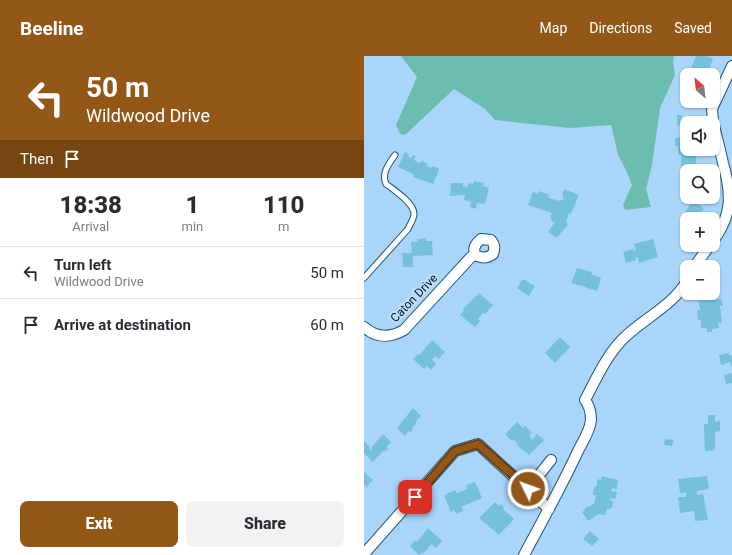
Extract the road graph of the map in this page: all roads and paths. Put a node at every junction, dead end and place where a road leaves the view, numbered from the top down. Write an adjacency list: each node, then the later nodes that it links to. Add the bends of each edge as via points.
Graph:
1 (732, 66): 2 (street)
2 (720, 88)
3 (711, 108): 5 (street, via 732,198 729,217)
4 (395, 156): 7 (lane, via 385,171 384,179 386,184 413,208 413,220)
5 (720, 234)
6 (476, 255): 9 (street, Caton Drive, via 471,257 404,330 385,336)
7 (364, 278)
8 (680, 290): 12 (street, via 625,336 600,372 584,400 588,403 590,411 590,427)
9 (364, 328)
10 (551, 460): 11 (street)
11 (528, 489): 12 (street); 13 (street, via 478,444 455,451)
12 (549, 509): 14 (street)
13 (364, 554)
14 (524, 555)

